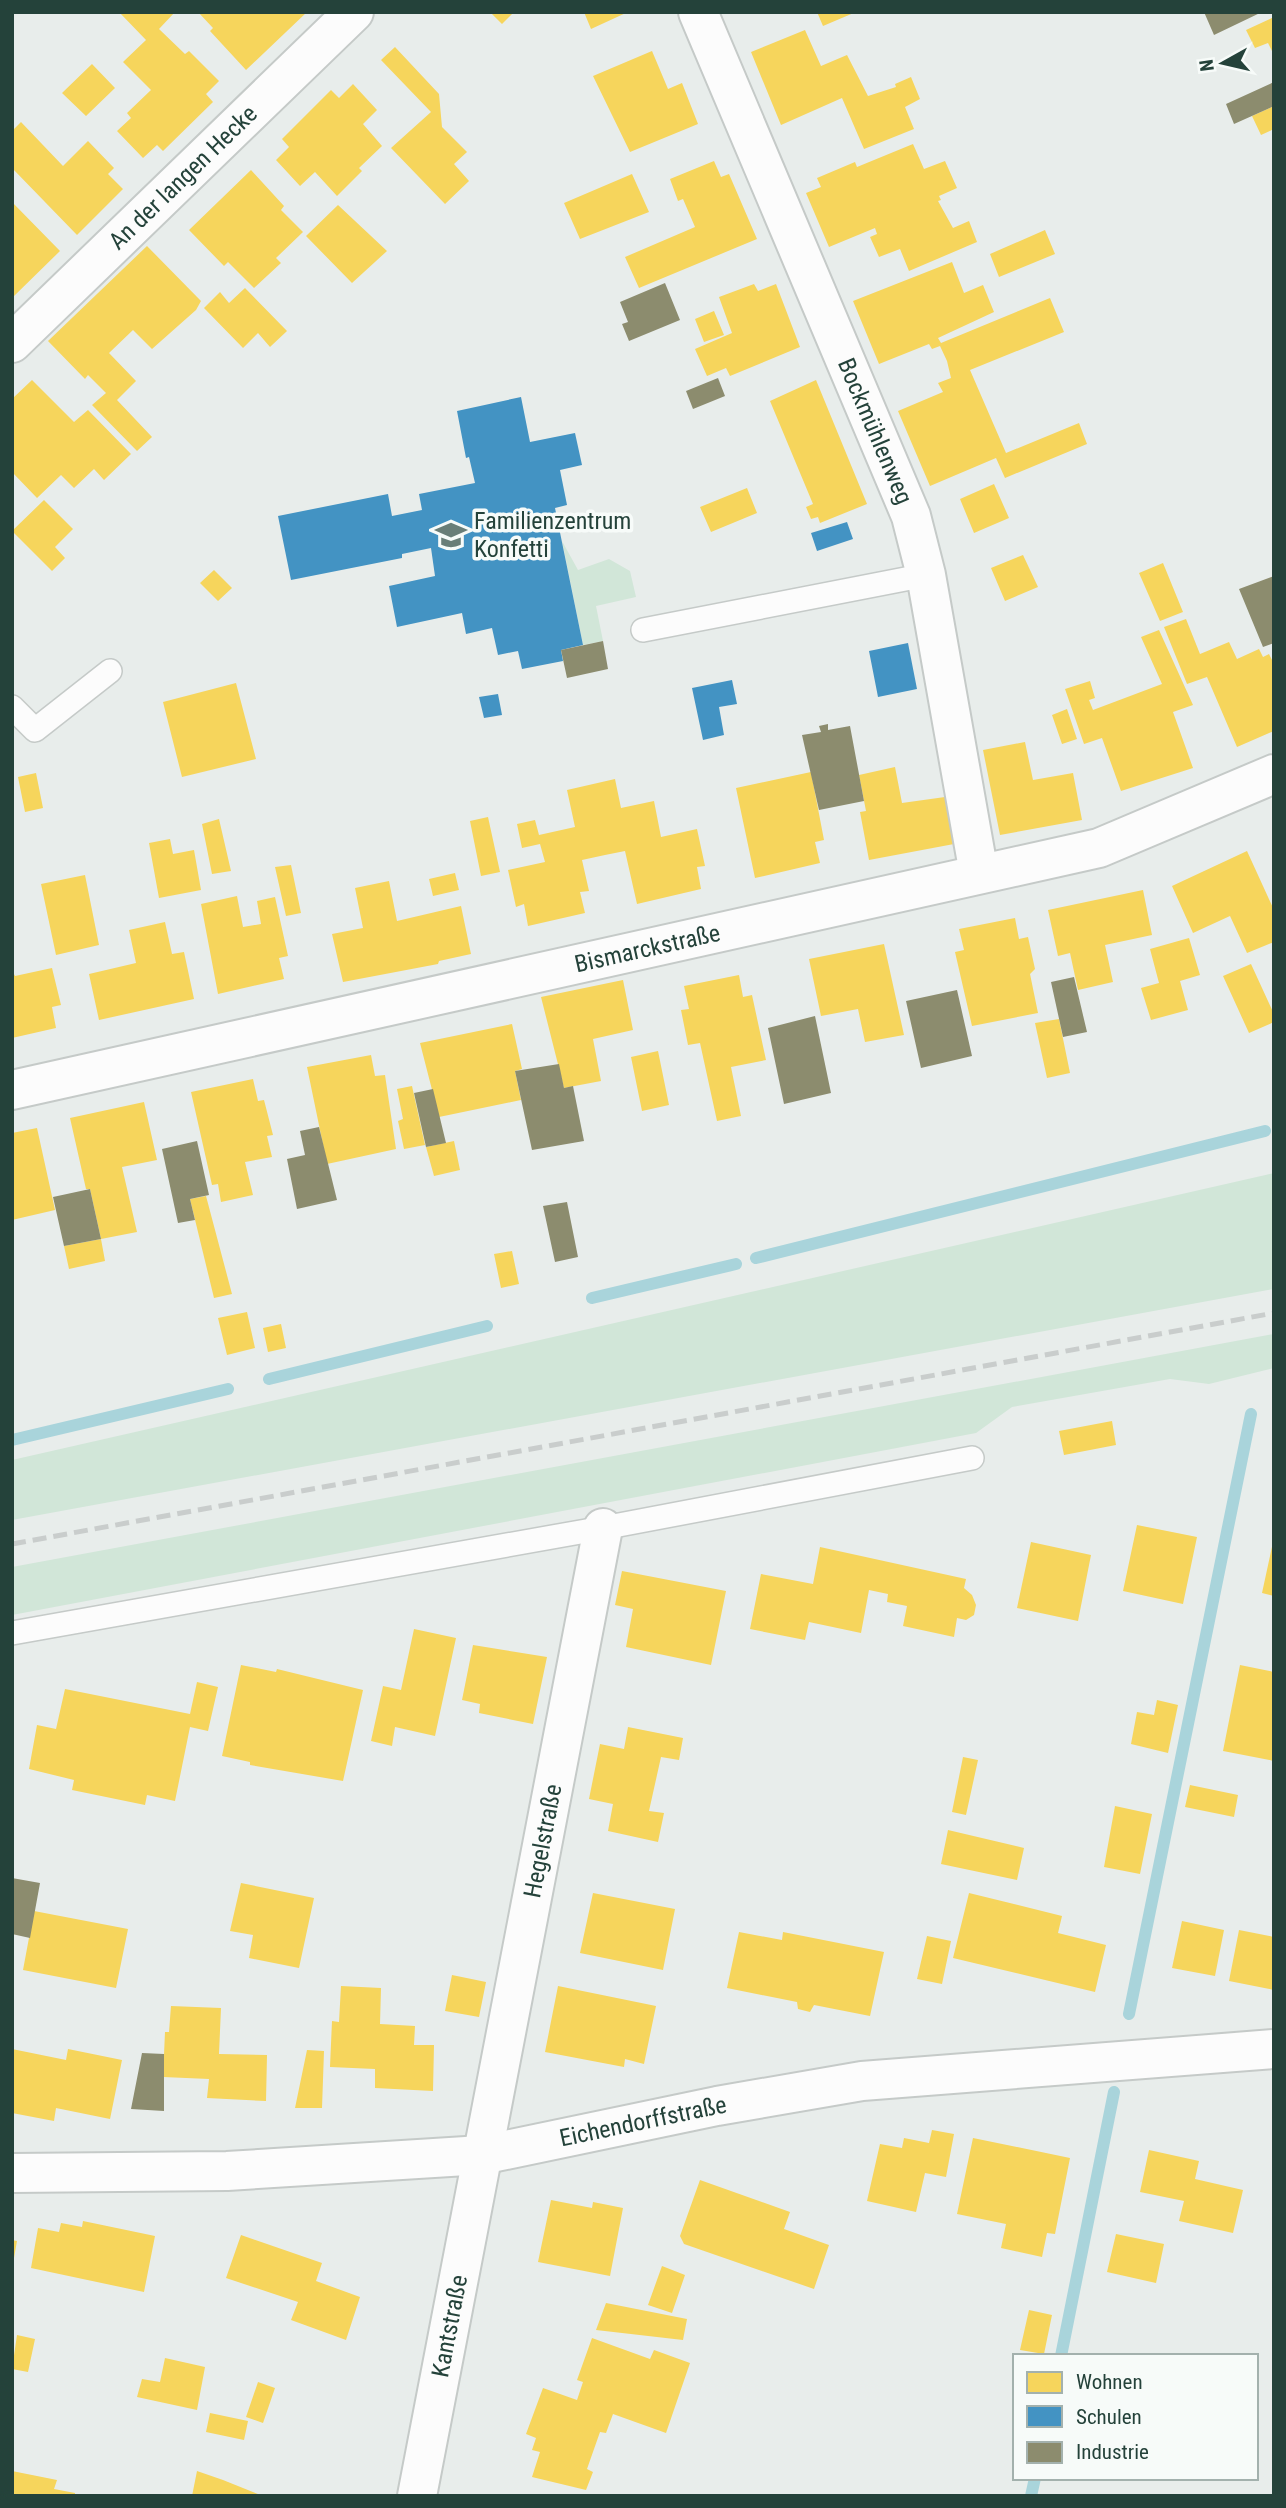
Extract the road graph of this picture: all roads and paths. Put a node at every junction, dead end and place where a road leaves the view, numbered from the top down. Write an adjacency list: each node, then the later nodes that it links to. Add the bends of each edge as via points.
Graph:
1 (354, 12): 3 (street, An der langen Hecke)
2 (698, 12): 4 (street, Bockmühlenweg, via 892,467)
3 (12, 343)
4 (926, 575): 5 (lane); 9 (street, Bockmühlenweg)
5 (643, 630)
6 (110, 671): 7 (lane, via 35,730)
7 (12, 706)
8 (1274, 774): 9 (street, Bismarckstraße, via 1099,848)
9 (979, 874): 10 (street, Bismarckstraße)
10 (12, 1090)
11 (972, 1458): 12 (lane)
12 (603, 1528): 13 (lane); 15 (street, Hegelstraße)
13 (12, 1633)
14 (1274, 2049): 15 (street, Eichendorffstraße, via 862,2081)
15 (482, 2155): 16 (street, Eichendorffstraße, via 227,2171); 17 (street, Kantstraße)
16 (12, 2173)
17 (417, 2496)

